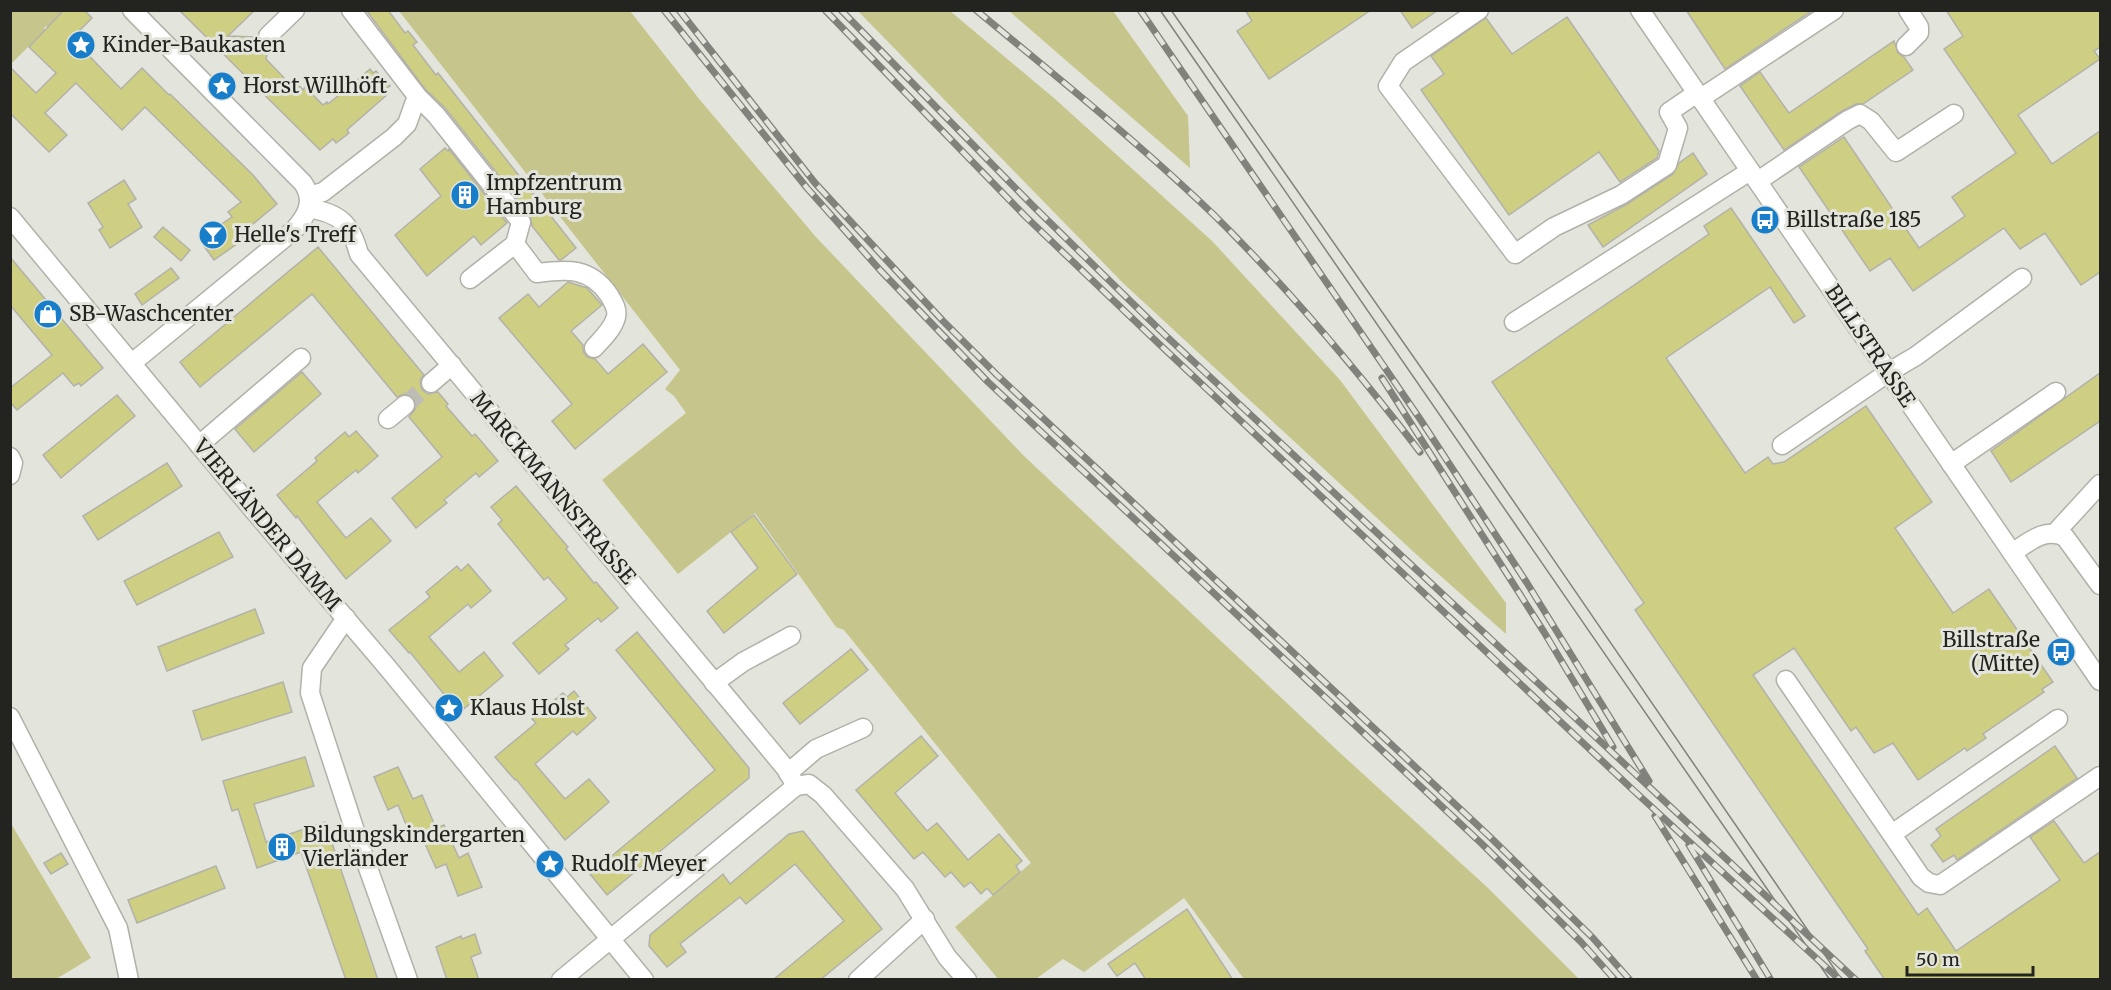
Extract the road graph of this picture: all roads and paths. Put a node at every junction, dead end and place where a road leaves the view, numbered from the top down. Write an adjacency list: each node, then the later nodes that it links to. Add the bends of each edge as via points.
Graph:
1 (132, 10): 14 (street, via 303,183)
2 (295, 10): 8 (street)
3 (351, 10): 10 (street)
4 (1479, 10): 11 (street, via 1403,62 1388,86 1515,254 1554,227 1621,195 1667,165 1678,128 1669,111)
5 (1640, 10): 11 (street, BILLSTRASSE)
6 (1834, 10): 11 (street)
7 (1908, 10): 9 (street, via 1919,33)
8 (268, 36)
9 (1906, 46)
10 (417, 96): 14 (street, via 407,124); 16 (street, via 521,222)
11 (1699, 96): 13 (street, BILLSTRASSE)
12 (1954, 114): 13 (street, via 1896,152 1871,120 1860,114)
13 (1754, 176): 19 (street); 24 (street, BILLSTRASSE)
14 (309, 202): 22 (street, via 298,225 288,235); 23 (street, MARCKMANNSTRASSE, via 350,229 359,254)
15 (10, 217): 22 (street, VIERLÄNDER DAMM)
16 (514, 244): 18 (street); 20 (street, via 537,273 573,270 586,274 605,289 614,302 616,319)
17 (2022, 278): 24 (street, via 1917,356)
18 (470, 279)
19 (1514, 322)
20 (594, 348)
21 (301, 358): 29 (street)
22 (132, 363): 29 (street, VIERLÄNDER DAMM)
23 (452, 365): 25 (street); 42 (street, MARCKMANNSTRASSE)
24 (1889, 372): 30 (street); 32 (street, BILLSTRASSE)
25 (431, 383)
26 (2055, 392): 32 (street)
27 (405, 405): 28 (street)
28 (388, 419)
29 (199, 445): 38 (street, VIERLÄNDER DAMM)
30 (1782, 445)
31 (10, 457): 33 (street)
32 (1951, 464): 36 (street, BILLSTRASSE)
33 (10, 475)
34 (2100, 484): 35 (street)
35 (2056, 532): 36 (street, via 2041,535); 37 (street, via 2065,537)
36 (2012, 553): 41 (street, BILLSTRASSE)
37 (2100, 585)
38 (346, 618): 50 (street); 52 (street, VIERLÄNDER DAMM, via 312,668 310,693)
39 (791, 636): 42 (street, via 742,662)
40 (1786, 680): 48 (street)
41 (2100, 681)
42 (714, 683): 47 (street, MARCKMANNSTRASSE)
43 (10, 717): 51 (street, via 118,928)
44 (2058, 719): 48 (street)
45 (863, 728): 47 (street, via 816,749)
46 (2100, 776): 48 (street, via 1940,885 1921,878)
47 (792, 779): 49 (street, via 809,784 823,795 905,889); 50 (street)
48 (1892, 834)
49 (925, 919): 55 (street); 56 (street)
50 (611, 938): 53 (street); 54 (street)
51 (125, 978)
52 (408, 980)
53 (561, 980)
54 (644, 980)
55 (858, 980)
56 (967, 980)

